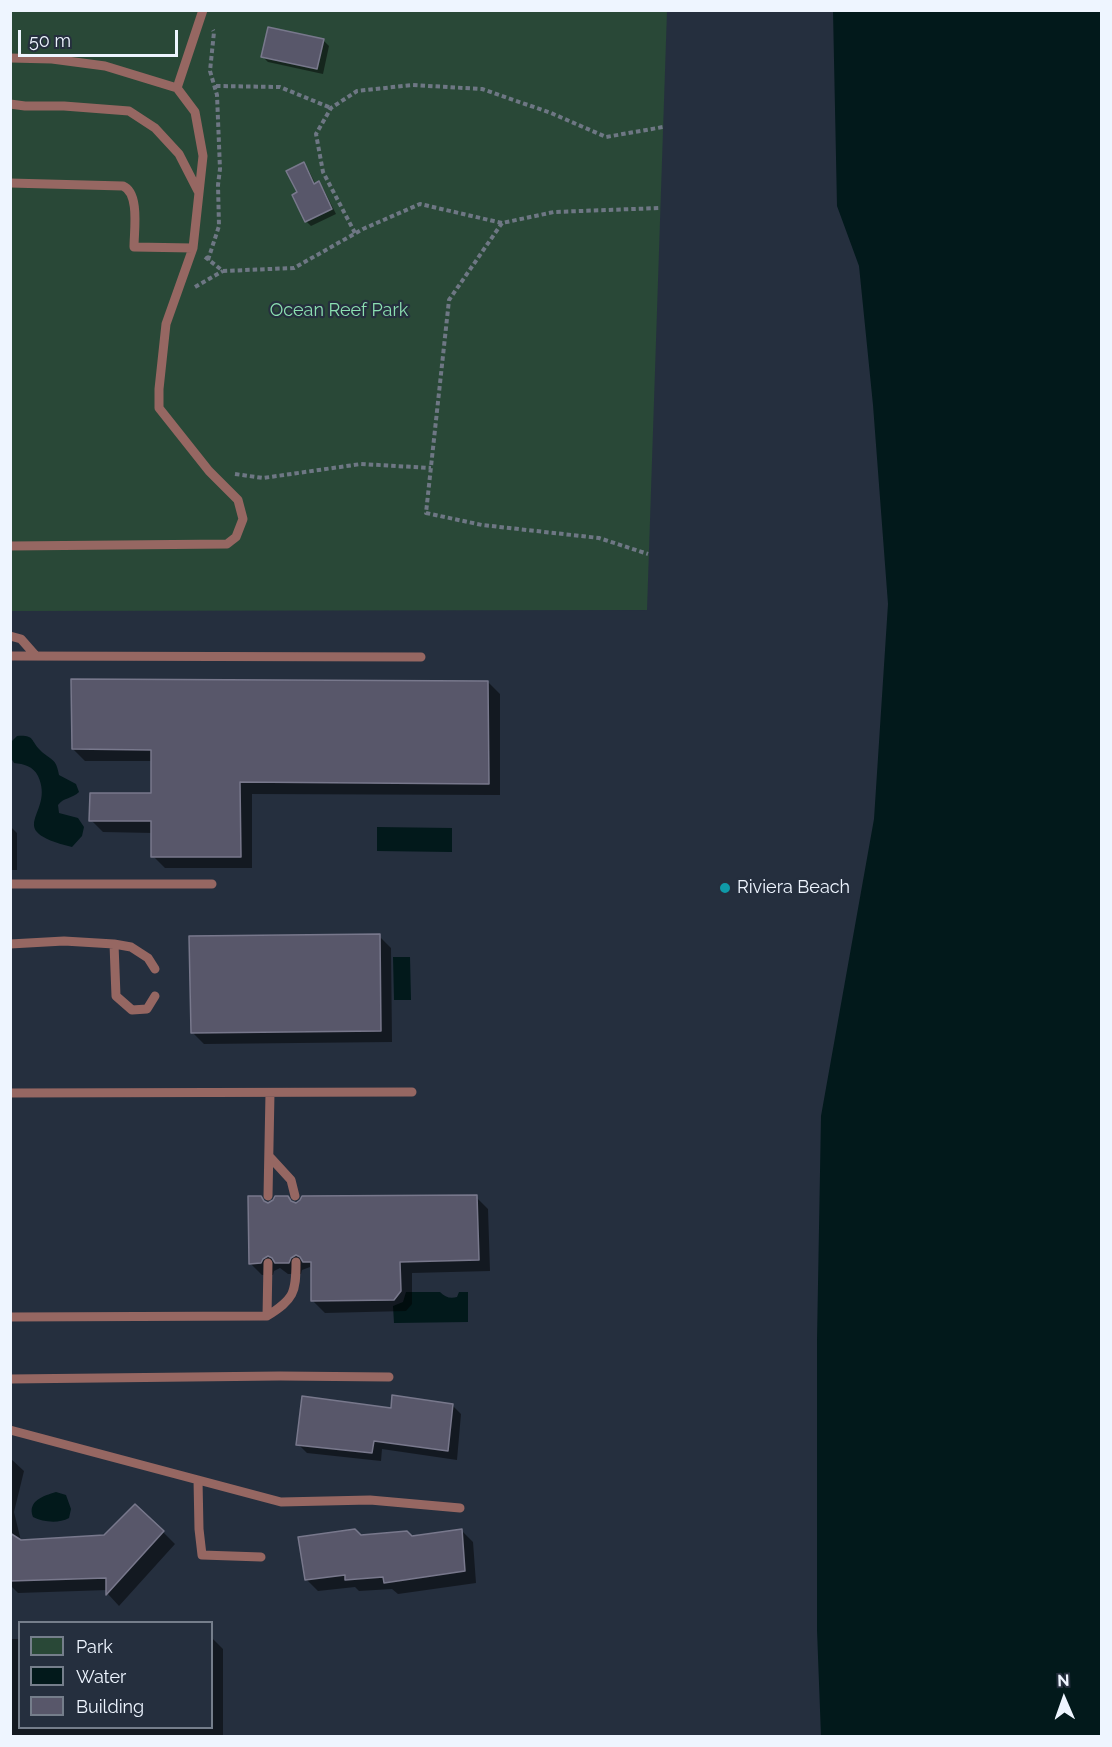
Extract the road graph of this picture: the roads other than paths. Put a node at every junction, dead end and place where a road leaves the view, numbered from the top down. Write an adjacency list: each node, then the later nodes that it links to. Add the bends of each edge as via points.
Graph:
1 (203, 10): 3 (lane)
2 (10, 58): 3 (lane, via 105,66)
3 (177, 88): 6 (lane, via 195,112 203,156)
4 (10, 104): 6 (lane, via 129,111 154,128 179,154)
5 (10, 183): 7 (lane, via 123,186 133,195 134,247)
6 (199, 194): 7 (lane)
7 (193, 248): 8 (lane, via 166,324 159,408 209,471 238,500 243,519 236,537 227,544)
8 (10, 546)
9 (10, 636): 11 (lane, via 21,639)
10 (10, 656): 11 (lane)
11 (36, 656): 12 (lane)
12 (422, 657)
13 (10, 884): 14 (lane)
14 (212, 884)
15 (10, 944): 16 (lane)
16 (114, 944): 17 (lane, via 130,947 148,958); 18 (lane, via 116,996 132,1010 147,1009)
17 (155, 969)
18 (155, 996)
19 (412, 1092): 21 (lane)
20 (10, 1093): 21 (lane)
21 (270, 1093): 22 (lane)
22 (269, 1156): 23 (lane); 24 (lane, via 291,1180)
23 (268, 1196)
24 (295, 1196)
25 (296, 1262): 27 (lane, via 293,1293)
26 (268, 1263): 27 (lane)
27 (267, 1316): 28 (lane)
28 (10, 1317)
29 (389, 1377): 30 (lane)
30 (10, 1379)
31 (10, 1430): 32 (lane)
32 (198, 1480): 33 (lane, via 281,1502 370,1500); 34 (lane, via 202,1555)
33 (460, 1508)
34 (261, 1557)

